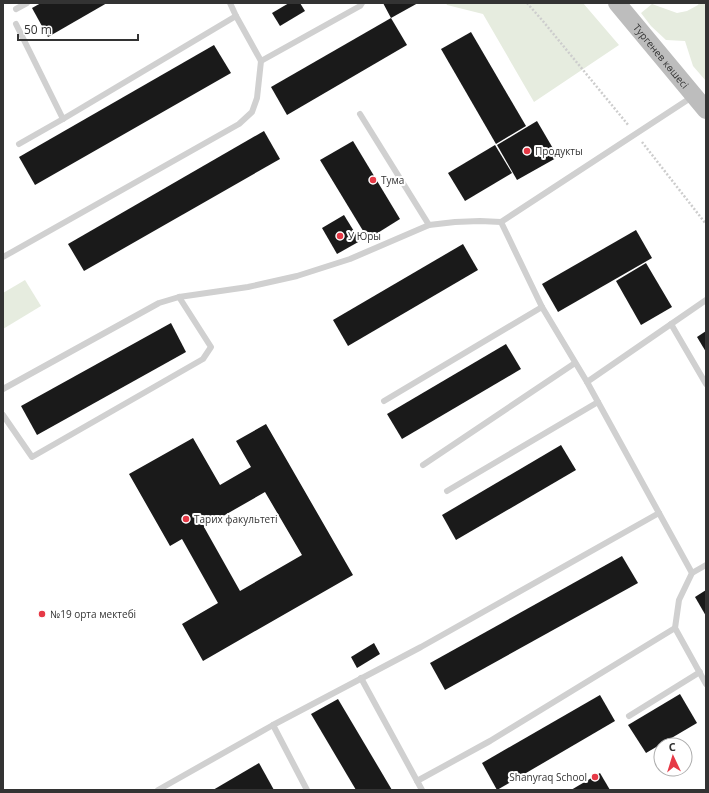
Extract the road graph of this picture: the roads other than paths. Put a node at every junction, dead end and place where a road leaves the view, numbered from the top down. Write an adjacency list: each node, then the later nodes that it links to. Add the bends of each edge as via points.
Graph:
1 (27, 3): 5 (lane)
2 (230, 3): 6 (lane)
3 (362, 3): 8 (lane)
4 (617, 3): 9 (main road, Тургенев көшесі)
5 (16, 9)
6 (236, 16): 8 (lane); 12 (lane)
7 (16, 24): 12 (lane)
8 (261, 61): 16 (lane, via 257,98 252,112 239,124)
9 (694, 96): 10 (main road, Тургенев көшесі); 14 (lane)
10 (706, 110)
11 (360, 114): 15 (lane)
12 (63, 119): 13 (lane)
13 (19, 144)
14 (501, 222): 15 (lane); 19 (lane)
15 (429, 225): 17 (lane, via 350,259 297,276 248,287)
16 (3, 257)
17 (179, 297): 24 (lane, via 159,303); 27 (lane, via 211,347 203,359 32,457)
18 (706, 300): 20 (lane)
19 (542, 307): 21 (lane); 25 (lane)
20 (671, 324): 22 (lane); 23 (lane)
21 (575, 363): 22 (lane); 28 (lane)
22 (587, 382): 26 (lane)
23 (706, 384)
24 (3, 389)
25 (384, 401)
26 (598, 402): 29 (lane); 30 (lane)
27 (3, 415)
28 (423, 465)
29 (447, 491)
30 (659, 513): 32 (lane); 35 (lane)
31 (706, 565): 32 (lane)
32 (692, 572): 33 (lane, via 679,600)
33 (675, 628): 34 (lane); 39 (lane, via 490,741)
34 (700, 672): 36 (lane); 37 (lane)
35 (361, 678): 38 (lane); 39 (lane)
36 (706, 684)
37 (629, 716)
38 (273, 725): 40 (lane); 41 (lane)
39 (417, 781): 42 (lane)
40 (158, 790)
41 (307, 790)
42 (422, 790)

